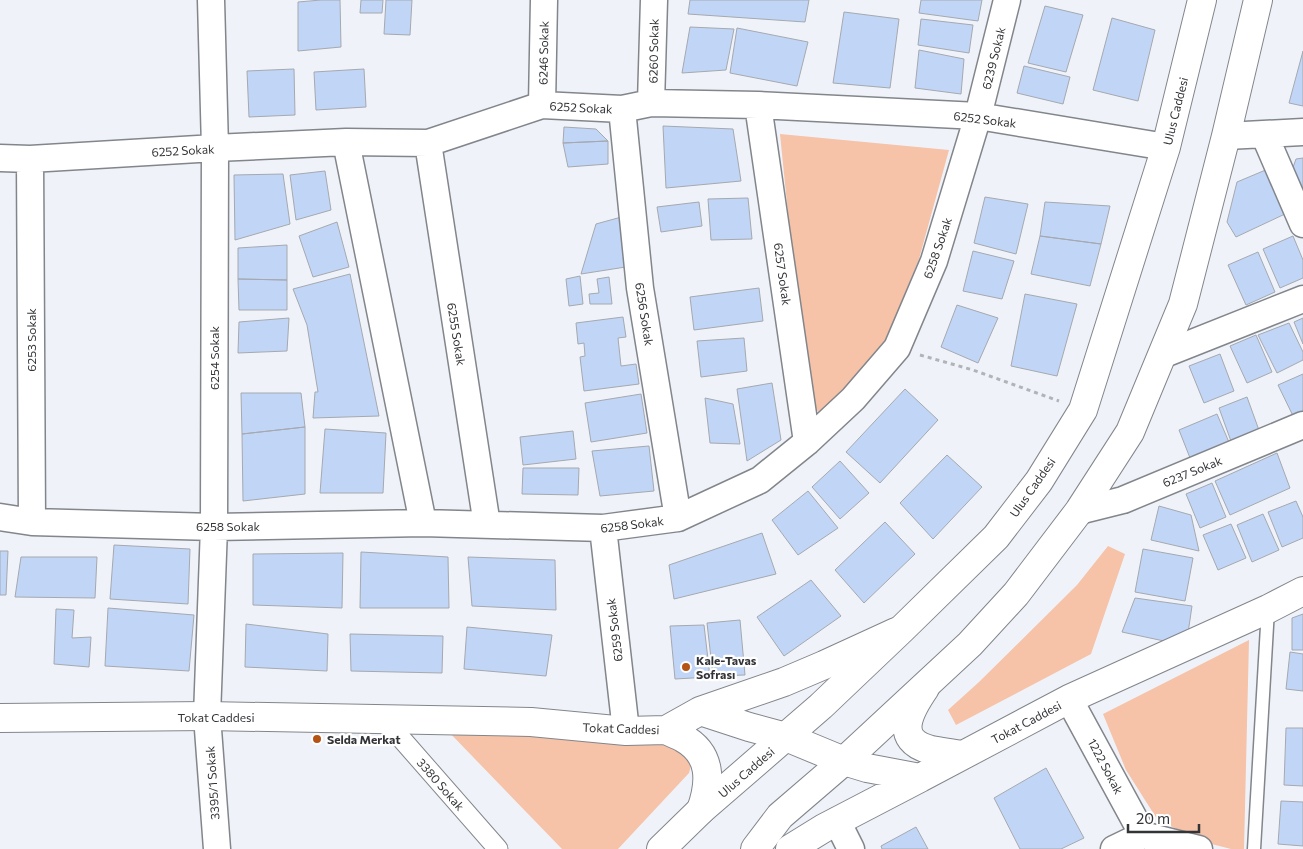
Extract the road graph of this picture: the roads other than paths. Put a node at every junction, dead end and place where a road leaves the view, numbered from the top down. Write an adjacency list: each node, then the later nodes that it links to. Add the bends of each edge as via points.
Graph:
1 (211, 0): 18 (street, 6254 Sokak)
2 (544, 0): 8 (street, 6246 Sokak)
3 (654, 0): 7 (street, 6260 Sokak)
4 (1007, 0): 11 (street, 6239 Sokak)
5 (1202, 0): 17 (main road, Ulus Caddesi)
6 (1258, 0): 14 (main road)
7 (651, 103): 9 (street, 6252 Sokak); 10 (street, 6252 Sokak)
8 (542, 105): 10 (street, 6252 Sokak); 16 (street, 6252 Sokak)
9 (758, 106): 11 (street, 6252 Sokak); 25 (street, 6257 Sokak)
10 (622, 109): 28 (street, 6256 Sokak, via 640,288)
11 (978, 116): 17 (street, 6252 Sokak); 25 (street, 6258 Sokak, via 934,261 897,348 853,399)
12 (1303, 132): 13 (street)
13 (1264, 134): 14 (street); 21 (street)
14 (1226, 136): 23 (main road, via 1184,304)
15 (346, 142): 16 (street, 6252 Sokak); 18 (street, 6252 Sokak); 30 (street)
16 (428, 143): 31 (street, 6255 Sokak)
17 (1166, 147): 36 (main road, Ulus Caddesi, via 1083,410 1039,481 996,537)
18 (215, 148): 20 (street, 6252 Sokak); 32 (street, 6254 Sokak)
19 (0, 158): 20 (street, 6252 Sokak)
20 (30, 159): 29 (street, 6253 Sokak)
21 (1303, 224)
22 (1303, 299): 23 (street)
23 (1162, 355): 26 (main road, via 1130,432)
24 (1303, 425): 26 (street, 6237 Sokak, via 1123,500)
25 (807, 442): 28 (street, 6258 Sokak, via 760,480)
26 (1079, 511): 37 (main road, via 1016,594)
27 (0, 517): 29 (street, 6258 Sokak)
28 (678, 518): 33 (street, 6258 Sokak)
29 (32, 522): 32 (street, 6258 Sokak)
30 (423, 523): 31 (street, 6258 Sokak); 32 (street, 6258 Sokak)
31 (487, 525): 33 (street, 6258 Sokak)
32 (214, 528): 40 (street, 6254 Sokak)
33 (602, 528): 44 (street, 6259 Sokak)
34 (1303, 591): 35 (main road, Tokat Caddesi)
35 (1268, 608): 38 (main road, Tokat Caddesi); 60 (lane)
36 (902, 629): 39 (main road, Tokat Caddesi, via 792,678); 45 (main road, Ulus Caddesi)
37 (931, 680): 46 (main road, via 911,711 908,732 912,741 920,746); 47 (main road)
38 (1070, 699): 46 (main road, Tokat Caddesi); 51 (street, 1222 Sokak)
39 (700, 711): 43 (main road, Tokat Caddesi); 45 (main road)
40 (206, 716): 41 (main road, Tokat Caddesi); 42 (main road, Tokat Caddesi); 52 (street, 3395/1 Sokak)
41 (0, 718)
42 (385, 720): 44 (main road, Tokat Caddesi, via 531,722); 53 (street, 3380 Sokak)
43 (666, 730): 44 (main road, Tokat Caddesi); 49 (main road, via 684,739 701,754 708,776)
44 (626, 731)
45 (786, 737): 47 (main road); 49 (main road, Ulus Caddesi)
46 (962, 755): 48 (main road, Tokat Caddesi)
47 (844, 760): 48 (main road); 55 (main road, via 780,816)
48 (920, 778): 50 (main road, Tokat Caddesi)
49 (701, 810): 54 (main road, Ulus Caddesi)
50 (837, 821): 56 (main road, Tokat Caddesi); 57 (street)
51 (1143, 835): 58 (street); 59 (street)
52 (217, 849)
53 (498, 849)
54 (661, 849)
55 (755, 849)
56 (790, 849)
57 (851, 849)
58 (1114, 849)
59 (1199, 849)
60 (1254, 849)

